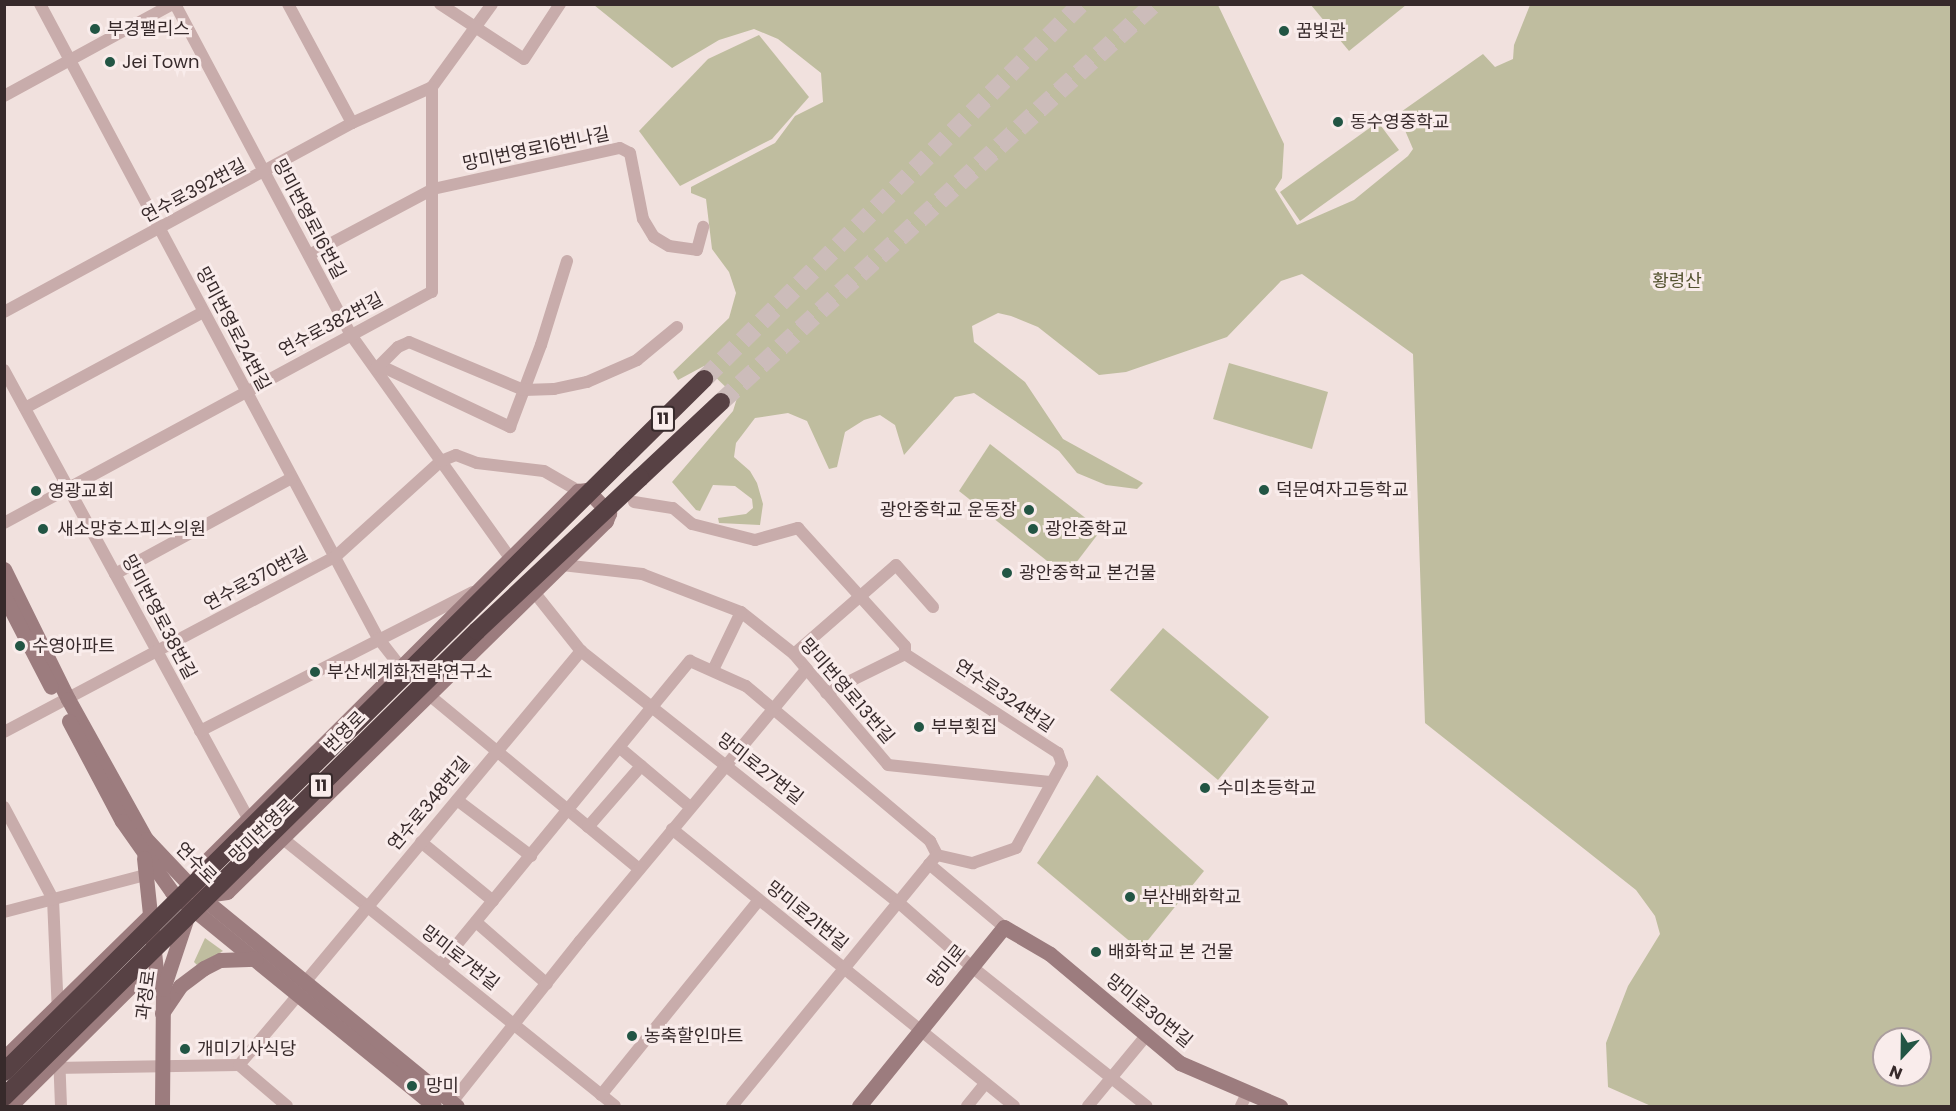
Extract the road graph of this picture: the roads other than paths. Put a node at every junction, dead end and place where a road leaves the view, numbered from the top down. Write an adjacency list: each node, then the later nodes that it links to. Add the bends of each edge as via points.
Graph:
1 (39, 4): 8 (street, 망미번영로24번길)
2 (174, 4): 8 (street); 12 (street, 망미번영로16번길)
3 (288, 4): 11 (street)
4 (440, 4): 7 (street)
5 (492, 4): 7 (street)
6 (560, 4): 7 (street, via 524,59)
7 (476, 28): 9 (street)
8 (70, 61): 10 (street); 15 (street, 망미번영로24번길)
9 (432, 87): 11 (street, 연수로392번길); 13 (street, 연수로382번길)
10 (4, 96)
11 (352, 123): 12 (street, 연수로392번길)
12 (265, 174): 15 (street, 연수로392번길); 16 (street, 망미번영로16번길)
13 (433, 189): 14 (street, 망미번영로16번나길, via 620,148 630,153 643,219 654,237 669,246 697,250); 16 (street, 망미번영로16번나길); 21 (street, 연수로382번길, via 432,292)
14 (703, 227)
15 (160, 230): 18 (street, 연수로392번길); 19 (street, 망미번영로24번길)
16 (309, 255): 21 (street, 망미번영로16번길)
17 (567, 261): 25 (street)
18 (4, 312)
19 (203, 312): 26 (street, 망미번영로24번길); 28 (street)
20 (677, 327): 25 (street, via 637,360 587,382)
21 (351, 335): 22 (street, 망미번영로16번길); 26 (street, 연수로382번길)
22 (378, 367): 25 (street, via 398,347 409,342); 25 (street, via 510,427); 29 (street, 망미번영로16번길)
23 (4, 370): 28 (street, 망미번영로38번길)
24 (704, 379): 107 (highway, 번영로 / 11, bridge)
25 (524, 390)
26 (246, 392): 30 (street, 망미번영로24번길); 31 (street, 연수로382번길)
27 (721, 402): 111 (highway, 번영로 / 11, bridge, via 477,631)
28 (25, 408): 31 (street, 망미번영로38번길)
29 (441, 461): 32 (street, 망미번영로, via 456,455 477,463 544,471); 35 (street, 연수로370번길); 36 (street, 망미번영로16번길)
30 (292, 478): 35 (street, 망미번영로24번길); 39 (street)
31 (68, 488): 34 (street, 연수로382번길); 39 (street, 망미번영로38번길)
32 (578, 491): 36 (street, 망미번영로); 37 (street, 망미번영로, via 587,490 609,513 606,521)
33 (634, 502): 43 (street, via 673,508 692,524 755,540 798,528)
34 (4, 523)
35 (335, 557): 46 (street, 망미번영로24번길); 48 (street, 연수로370번길)
36 (510, 558): 40 (street, 망미번영로)
37 (562, 565): 41 (street, 망미번영로); 45 (street, 망미번영로13번길, via 642,574)
38 (4, 568): 56 (street, 연수로)
39 (115, 574): 48 (street, 망미번영로38번길)
40 (480, 589): 46 (street); 51 (street, 망미번영로)
41 (534, 592): 47 (street, 망미로27번길); 55 (street, 망미번영로)
42 (4, 596): 56 (street, 연수로)
43 (859, 596): 44 (street, via 896,565); 49 (street); 50 (street, via 905,646)
44 (933, 607)
45 (741, 612): 49 (street, 망미번영로13번길); 53 (street)
46 (378, 638): 51 (street, 망미번영로24번길); 60 (street)
47 (580, 651): 57 (street, 망미로27번길); 62 (street, 연수로348번길)
48 (157, 652): 56 (street, 연수로370번길); 60 (street, 망미번영로38번길)
49 (794, 654): 52 (street, 망미번영로13번길)
50 (905, 654): 54 (street); 65 (street, 연수로324번길, via 1058,753 1062,764)
51 (401, 667): 70 (street, 망미번영로)
52 (807, 669): 54 (street, 망미번영로13번길); 58 (street)
53 (713, 670): 57 (street, via 690,661); 58 (street, via 746,686)
54 (826, 693): 65 (street, 망미번영로13번길, via 888,765)
55 (429, 694): 62 (street); 73 (street, 망미번영로)
56 (64, 701): 59 (street, 연수로370번길); 75 (street, 연수로); 80 (street, 연수로, via 146,839)
57 (653, 708): 61 (street); 63 (street, 망미로27번길)
58 (773, 708): 63 (street); 77 (street, via 930,841)
59 (4, 732)
60 (200, 732): 70 (street, 망미번영로38번길)
61 (620, 748): 64 (street); 69 (street)
62 (497, 751): 66 (street, 연수로348번길); 69 (street)
63 (726, 764): 68 (street); 84 (street, 망미로27번길)
64 (641, 766): 68 (street); 71 (street)
65 (1050, 782): 77 (street, 연수로324번길, via 1016,848 973,863)
66 (457, 800): 74 (street, 연수로348번길); 76 (street)
67 (4, 807): 81 (street)
68 (690, 807): 72 (street)
69 (568, 811): 71 (street); 76 (street)
70 (248, 818): 80 (street, 망미번영로, via 199,868)
71 (588, 827): 78 (street)
72 (672, 829): 78 (street); 82 (street, 망미로21번길)
73 (282, 838): 80 (street, 망미번영로, via 227,892); 85 (street, 망미로7번길)
74 (421, 842): 83 (street); 85 (street, 연수로348번길)
75 (143, 855): 79 (street); 86 (street, 연수로)
76 (531, 856): 83 (street)
77 (933, 859): 84 (street); 90 (street)
78 (639, 869): 96 (street)
79 (145, 875): 81 (street); 88 (street)
80 (200, 896): 86 (street, 과정로); 97 (street, 연수로)
81 (53, 899): 87 (street); 98 (street)
82 (759, 900): 94 (street, 망미로21번길); 110 (street)
83 (493, 901): 89 (street)
84 (898, 902): 93 (street, 망미로27번길); 94 (street)
85 (367, 907): 92 (street, 망미로7번길); 97 (street, 연수로348번길)
86 (190, 908): 91 (street, 연수로); 99 (street, 과정로, via 165,980)
87 (4, 912)
88 (150, 915): 95 (street); 98 (street)
89 (476, 922): 92 (street); 96 (street)
90 (1004, 927): 93 (street, 망미로); 102 (street, 망미로30번길, via 1050,954)
91 (256, 959): 97 (street, 연수로); 99 (street, via 220,960 204,968 180,986)
92 (440, 965): 100 (street, 망미로7번길)
93 (972, 967): 101 (street, 망미로); 108 (street, 망미로27번길)
94 (844, 969): 101 (street, 망미로21번길); 120 (street)
95 (157, 981): 99 (street); 104 (street, via 141,976)
96 (547, 984): 100 (street)
97 (302, 988): 105 (street); 113 (street, 연수로); 118 (street, 연수로)
98 (58, 1006): 103 (street); 104 (street)
99 (160, 1015): 106 (street, 과정로)
100 (515, 1024): 110 (street, 망미로7번길); 113 (street)
101 (919, 1031): 109 (street, 망미로21번길); 121 (street, 망미로)
102 (1146, 1036): 108 (street); 112 (street, 망미로30번길, via 1180,1063)
103 (10, 1053): 104 (street)
104 (56, 1065): 106 (street); 114 (street); 115 (street)
105 (239, 1065): 106 (street); 117 (street)
106 (162, 1068): 116 (street, 과정로)
107 (4, 1072)
108 (1111, 1079): 124 (street); 125 (street, 망미로27번길)
109 (986, 1084): 122 (street); 123 (street, 망미로21번길)
110 (601, 1095): 119 (street, 망미로7번길)
111 (4, 1097)
112 (1244, 1100): 126 (street, 망미로30번길)
113 (455, 1104)
114 (10, 1107)
115 (61, 1107)
116 (162, 1107)
117 (287, 1107)
118 (434, 1107)
119 (615, 1107)
120 (732, 1107)
121 (859, 1107)
122 (967, 1107)
123 (1014, 1107)
124 (1089, 1107)
125 (1147, 1107)
126 (1280, 1107)

